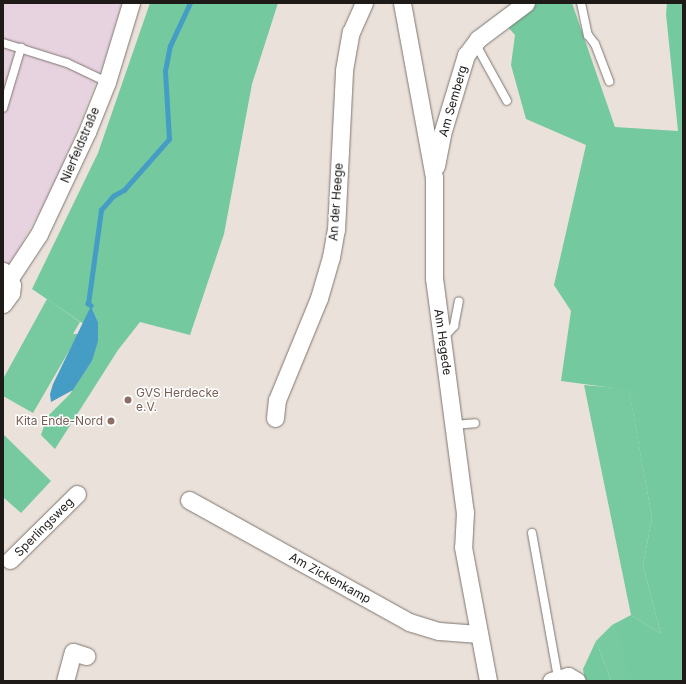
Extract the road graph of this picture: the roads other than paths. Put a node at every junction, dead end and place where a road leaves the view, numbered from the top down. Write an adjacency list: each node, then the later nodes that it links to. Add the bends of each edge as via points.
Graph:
1 (131, 3): 10 (street, Nierfeldstraße)
2 (364, 3): 18 (street, An der Heege, via 351,32 344,70 336,230 331,258 319,298 277,400)
3 (402, 3): 13 (street, Am Hegede)
4 (526, 3): 7 (street, Am Semberg)
5 (581, 3): 9 (lane, via 588,35 595,44)
6 (3, 43): 8 (lane)
7 (475, 43): 11 (lane); 13 (street, Am Semberg, via 463,63 442,134)
8 (21, 48): 10 (lane, via 67,63); 12 (lane)
9 (610, 81)
10 (107, 82): 14 (street, Nierfeldstraße, via 87,132 39,234)
11 (507, 101)
12 (3, 108)
13 (434, 178): 17 (street, Am Hegede, via 434,278)
14 (6, 274): 16 (street, Nierfeldstraße, via 11,293)
15 (459, 301): 17 (lane, via 454,326)
16 (3, 304)
17 (442, 339): 20 (street, Am Hegede)
18 (275, 418)
19 (474, 423): 20 (lane)
20 (454, 425): 25 (street, Am Hegede, via 465,512 463,547)
21 (77, 494): 24 (street, Sperlingsweg)
22 (189, 500): 25 (street, Am Zickenkamp, via 409,622 439,631)
23 (532, 533): 27 (lane)
24 (5, 561)
25 (479, 634): 29 (street, Am Hegede)
26 (86, 656): 28 (street, via 73,652)
27 (555, 679): 30 (street, via 568,676)
28 (65, 681)
29 (488, 681)
30 (577, 681)

